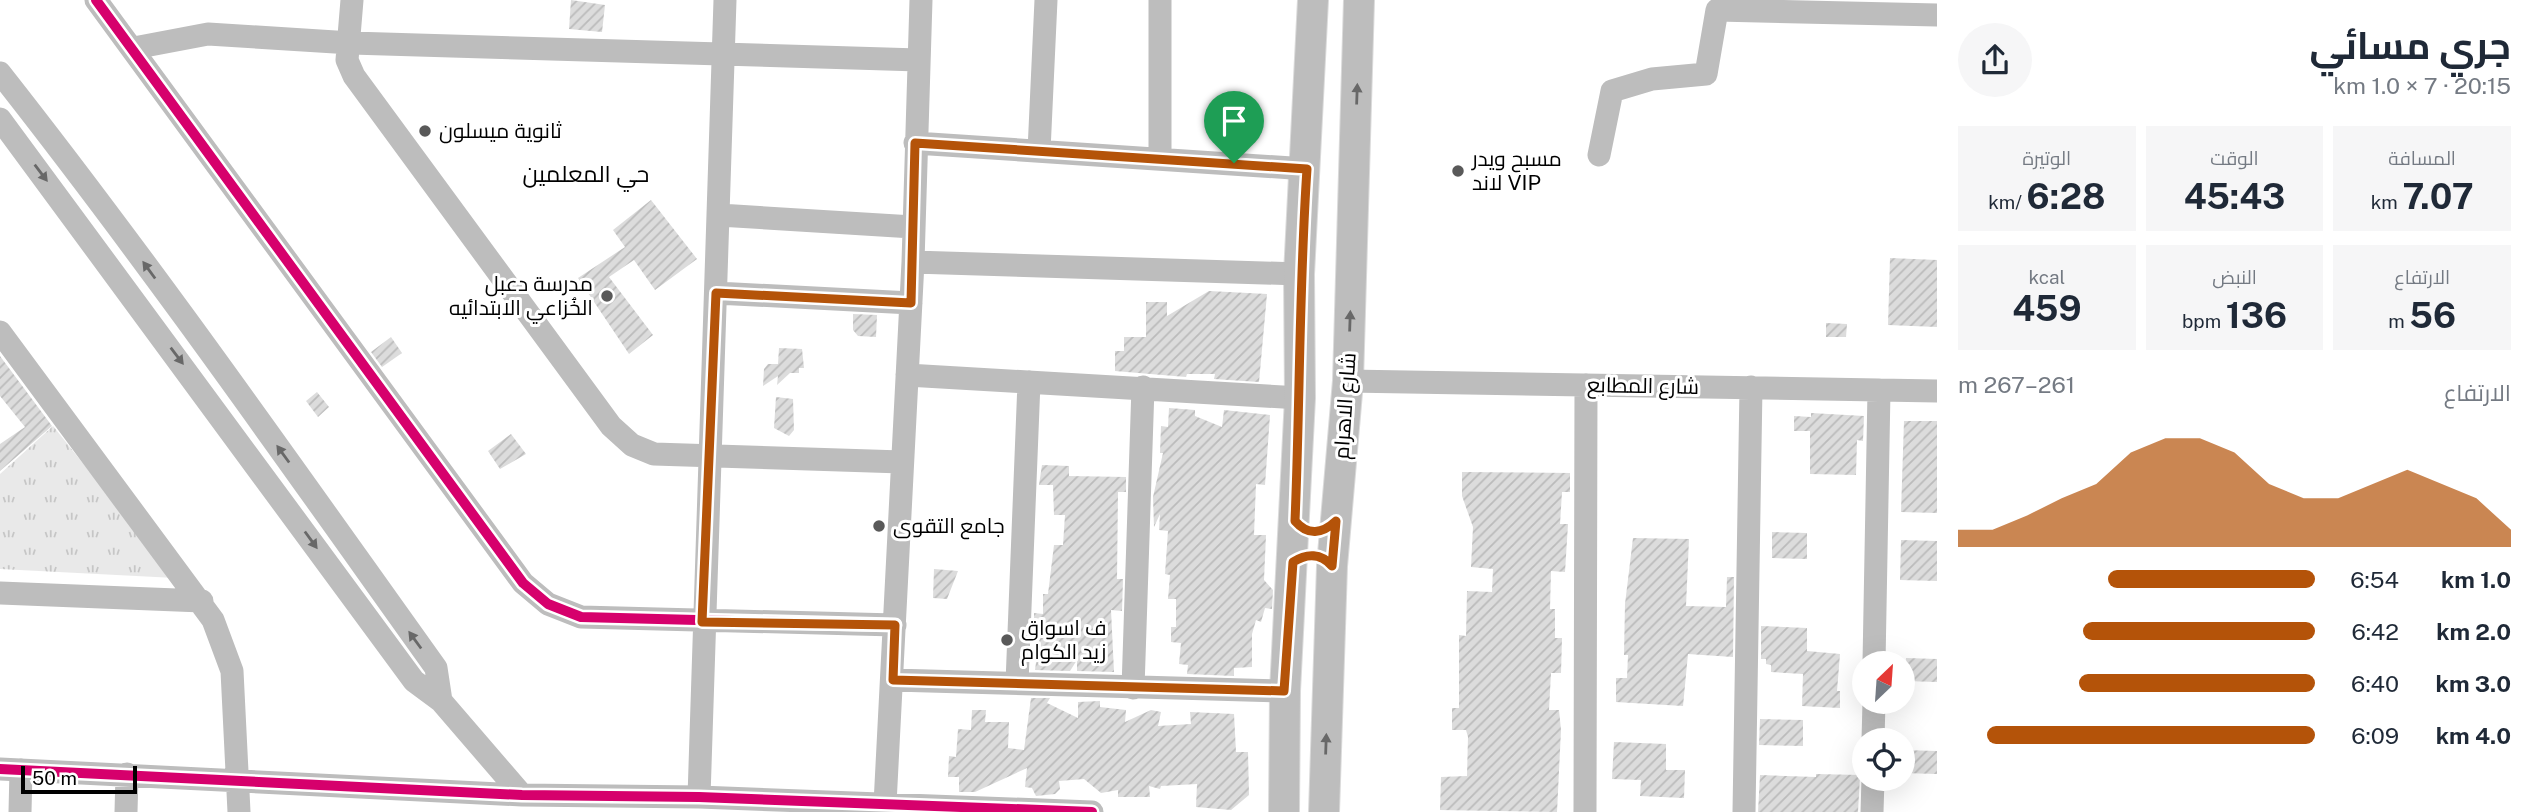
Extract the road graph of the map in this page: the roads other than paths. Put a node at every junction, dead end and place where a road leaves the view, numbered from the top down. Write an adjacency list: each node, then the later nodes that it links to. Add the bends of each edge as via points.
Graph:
1 (96, 0): 13 (street)
2 (352, 0): 12 (street)
3 (725, 0): 14 (street)
4 (921, 0): 15 (street)
5 (1046, 0): 20 (street)
6 (1160, 0): 22 (street)
7 (1717, 5): 8 (street); 21 (street, via 1706,75 1652,79 1612,91)
8 (1823, 7): 11 (street)
9 (1359, 11): 10 (main road, via 1352,15 1335,10 1318,17); 32 (main road, شارع الاهرام, one-way to 9)
10 (1313, 12): 23 (main road, شارع الاهرام)
11 (1937, 15)
12 (351, 43): 13 (street, via 208,34); 14 (street); 42 (street, via 347,60 354,76 611,426 632,445 654,454)
13 (134, 48): 50 (street, via 523,583 548,604 581,617)
14 (722, 55): 15 (street); 24 (street)
15 (919, 60): 19 (street)
16 (0, 73): 17 (street)
17 (32, 114): 18 (street); 34 (street, one-way to 17)
18 (3, 128): 41 (street, one-way to 41)
19 (915, 143): 20 (street); 25 (street)
20 (1040, 151): 22 (street)
21 (1598, 155)
22 (1160, 158): 23 (street)
23 (1307, 169): 27 (main road, شارع الاهرام)
24 (719, 215): 25 (street); 28 (street)
25 (913, 227): 26 (street)
26 (913, 262): 27 (street); 29 (street)
27 (1300, 274): 40 (main road, شارع الاهرام)
28 (716, 293): 29 (street); 42 (street)
29 (911, 303): 31 (street)
30 (0, 332): 49 (street)
31 (907, 375): 33 (street); 43 (street)
32 (1348, 381): 35 (street, شارع المطابع); 45 (main road, شارع الاهرام)
33 (1029, 382): 36 (street); 54 (street)
34 (232, 383): 41 (street); 57 (street, one-way to 34, via 436,668)
35 (1586, 385): 37 (street, شارع المطابع); 72 (street)
36 (1143, 387): 40 (street); 55 (street)
37 (1751, 387): 38 (street, شارع المطابع); 73 (street)
38 (1879, 390): 39 (street, شارع المطابع); 52 (street)
39 (1937, 391)
40 (1300, 398): 44 (main road, شارع الاهرام)
41 (209, 399): 57 (street, one-way to 57, via 414,681)
42 (711, 458): 43 (street); 50 (street)
43 (902, 462): 51 (street)
44 (1295, 521): 45 (main road, via 1316,532); 46 (main road, شارع الاهرام)
45 (1336, 521): 47 (main road, شارع الاهرام)
46 (1293, 562): 47 (main road, via 1316,555); 56 (main road, شارع الاهرام)
47 (1332, 566): 71 (main road, شارع الاهرام, one-way to 47)
48 (0, 593): 49 (street)
49 (202, 601): 60 (street, via 232,671)
50 (702, 622): 51 (street); 63 (street)
51 (895, 625): 53 (street)
52 (1874, 651)
53 (893, 680): 54 (street); 65 (street)
54 (1017, 683): 55 (street)
55 (1133, 688): 56 (street)
56 (1284, 691): 70 (main road, شارع الاهرام)
57 (441, 701): 62 (street)
58 (10, 769): 59 (street); 66 (street)
59 (127, 774): 60 (street); 67 (street)
60 (239, 779): 62 (street); 68 (street)
61 (1872, 791): 74 (street)
62 (522, 795): 64 (street)
63 (699, 797): 64 (street); 65 (street)
64 (555, 804)
65 (885, 804): 69 (street)
66 (20, 812)
67 (126, 812)
68 (239, 812)
69 (1092, 812)
70 (1284, 812)
71 (1324, 812)
72 (1585, 812)
73 (1745, 812)
74 (1872, 812)

